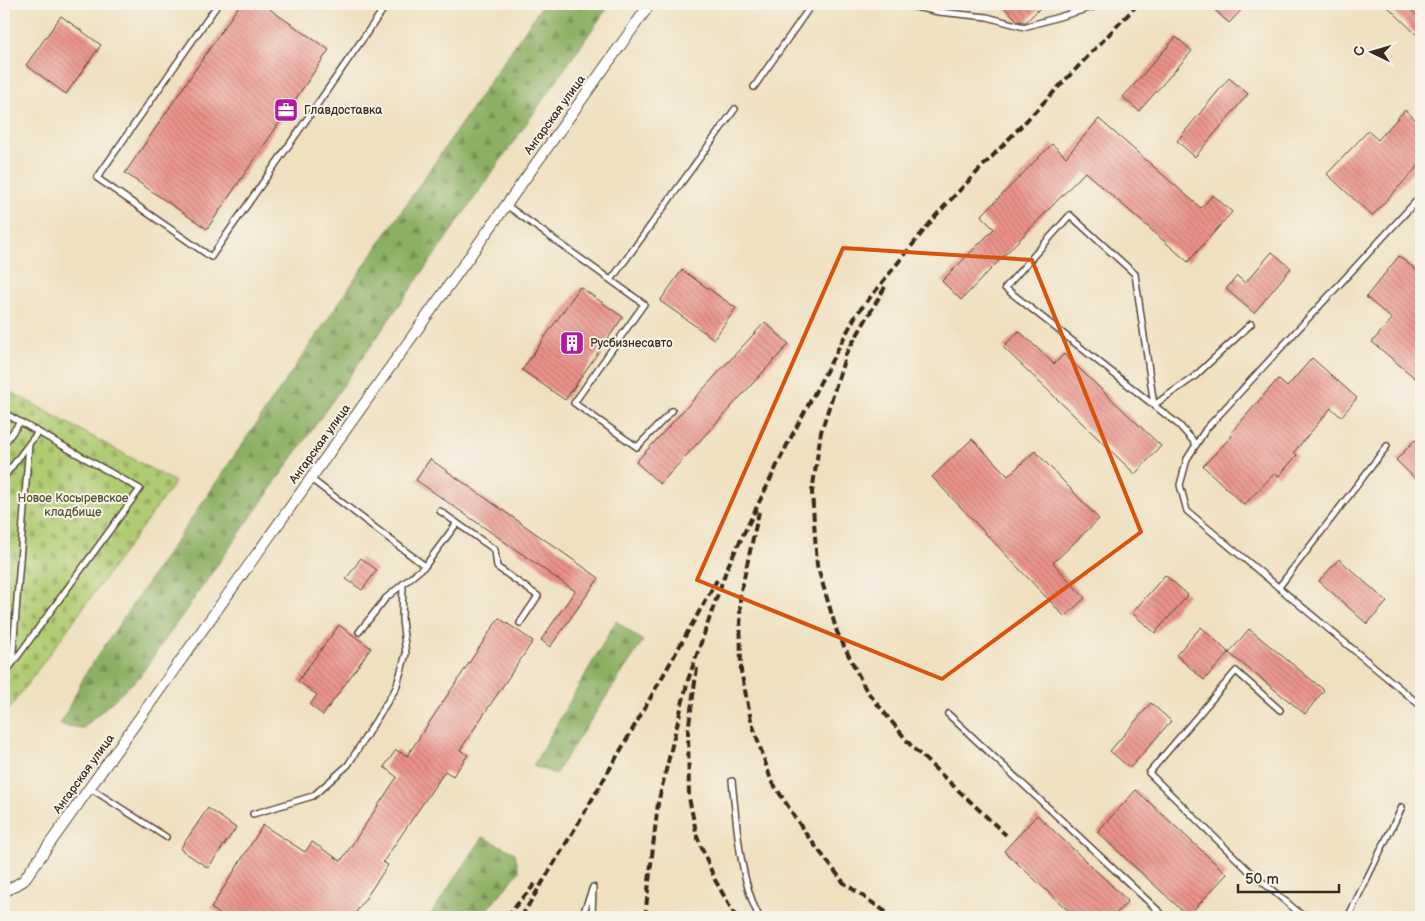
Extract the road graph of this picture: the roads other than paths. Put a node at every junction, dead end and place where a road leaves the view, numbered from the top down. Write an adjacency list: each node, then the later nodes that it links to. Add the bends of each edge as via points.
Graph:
1 (218, 4): 2 (lane, via 97,178 211,257)
2 (387, 4)
3 (650, 4): 10 (street, Ангарская улица)
4 (812, 4): 7 (lane)
5 (901, 4): 6 (lane, via 1024,27)
6 (1104, 4)
7 (754, 86)
8 (735, 108): 11 (lane)
9 (1421, 196): 20 (lane, via 1206,429)
10 (506, 205): 11 (lane); 23 (street, Ангарская улица)
11 (611, 280): 14 (lane, via 644,304 574,404 637,446)
12 (1251, 324): 13 (lane, via 1194,377)
13 (1154, 405): 13 (lane, via 1005,288 1070,215 1135,274); 20 (lane)
14 (672, 411)
15 (4, 413): 16 (lane)
16 (20, 422): 17 (lane); 18 (lane)
17 (38, 432): 19 (lane); 31 (lane, via 140,489)
18 (4, 444)
19 (29, 444): 22 (lane); 31 (lane)
20 (1196, 444): 28 (lane, via 1187,459 1180,484 1187,511)
21 (1387, 446): 28 (lane)
22 (4, 477)
23 (310, 479): 26 (lane); 37 (street, Ангарская улица)
24 (440, 511): 25 (lane)
25 (458, 523): 26 (lane); 29 (lane, via 495,550 497,567 538,596)
26 (425, 566): 27 (lane)
27 (403, 584): 30 (lane, via 386,598); 39 (lane, via 402,620 406,654 396,688 348,765 313,796)
28 (1279, 587): 33 (lane)
29 (520, 623)
30 (359, 632)
31 (12, 664): 32 (lane)
32 (4, 675)
33 (1421, 706)
34 (1280, 710): 46 (lane, via 1236,671 1149,773 1247,869)
35 (948, 714): 45 (lane)
36 (732, 781): 44 (lane, via 740,854)
37 (90, 788): 40 (lane); 41 (street, Ангарская улица, via 23,881)
38 (1402, 807): 47 (lane)
39 (253, 814)
40 (166, 837)
41 (4, 892)
42 (582, 917): 43 (lane, via 593,887)
43 (592, 917)
44 (759, 917)
45 (1165, 917)
46 (1304, 917)
47 (1348, 917)

